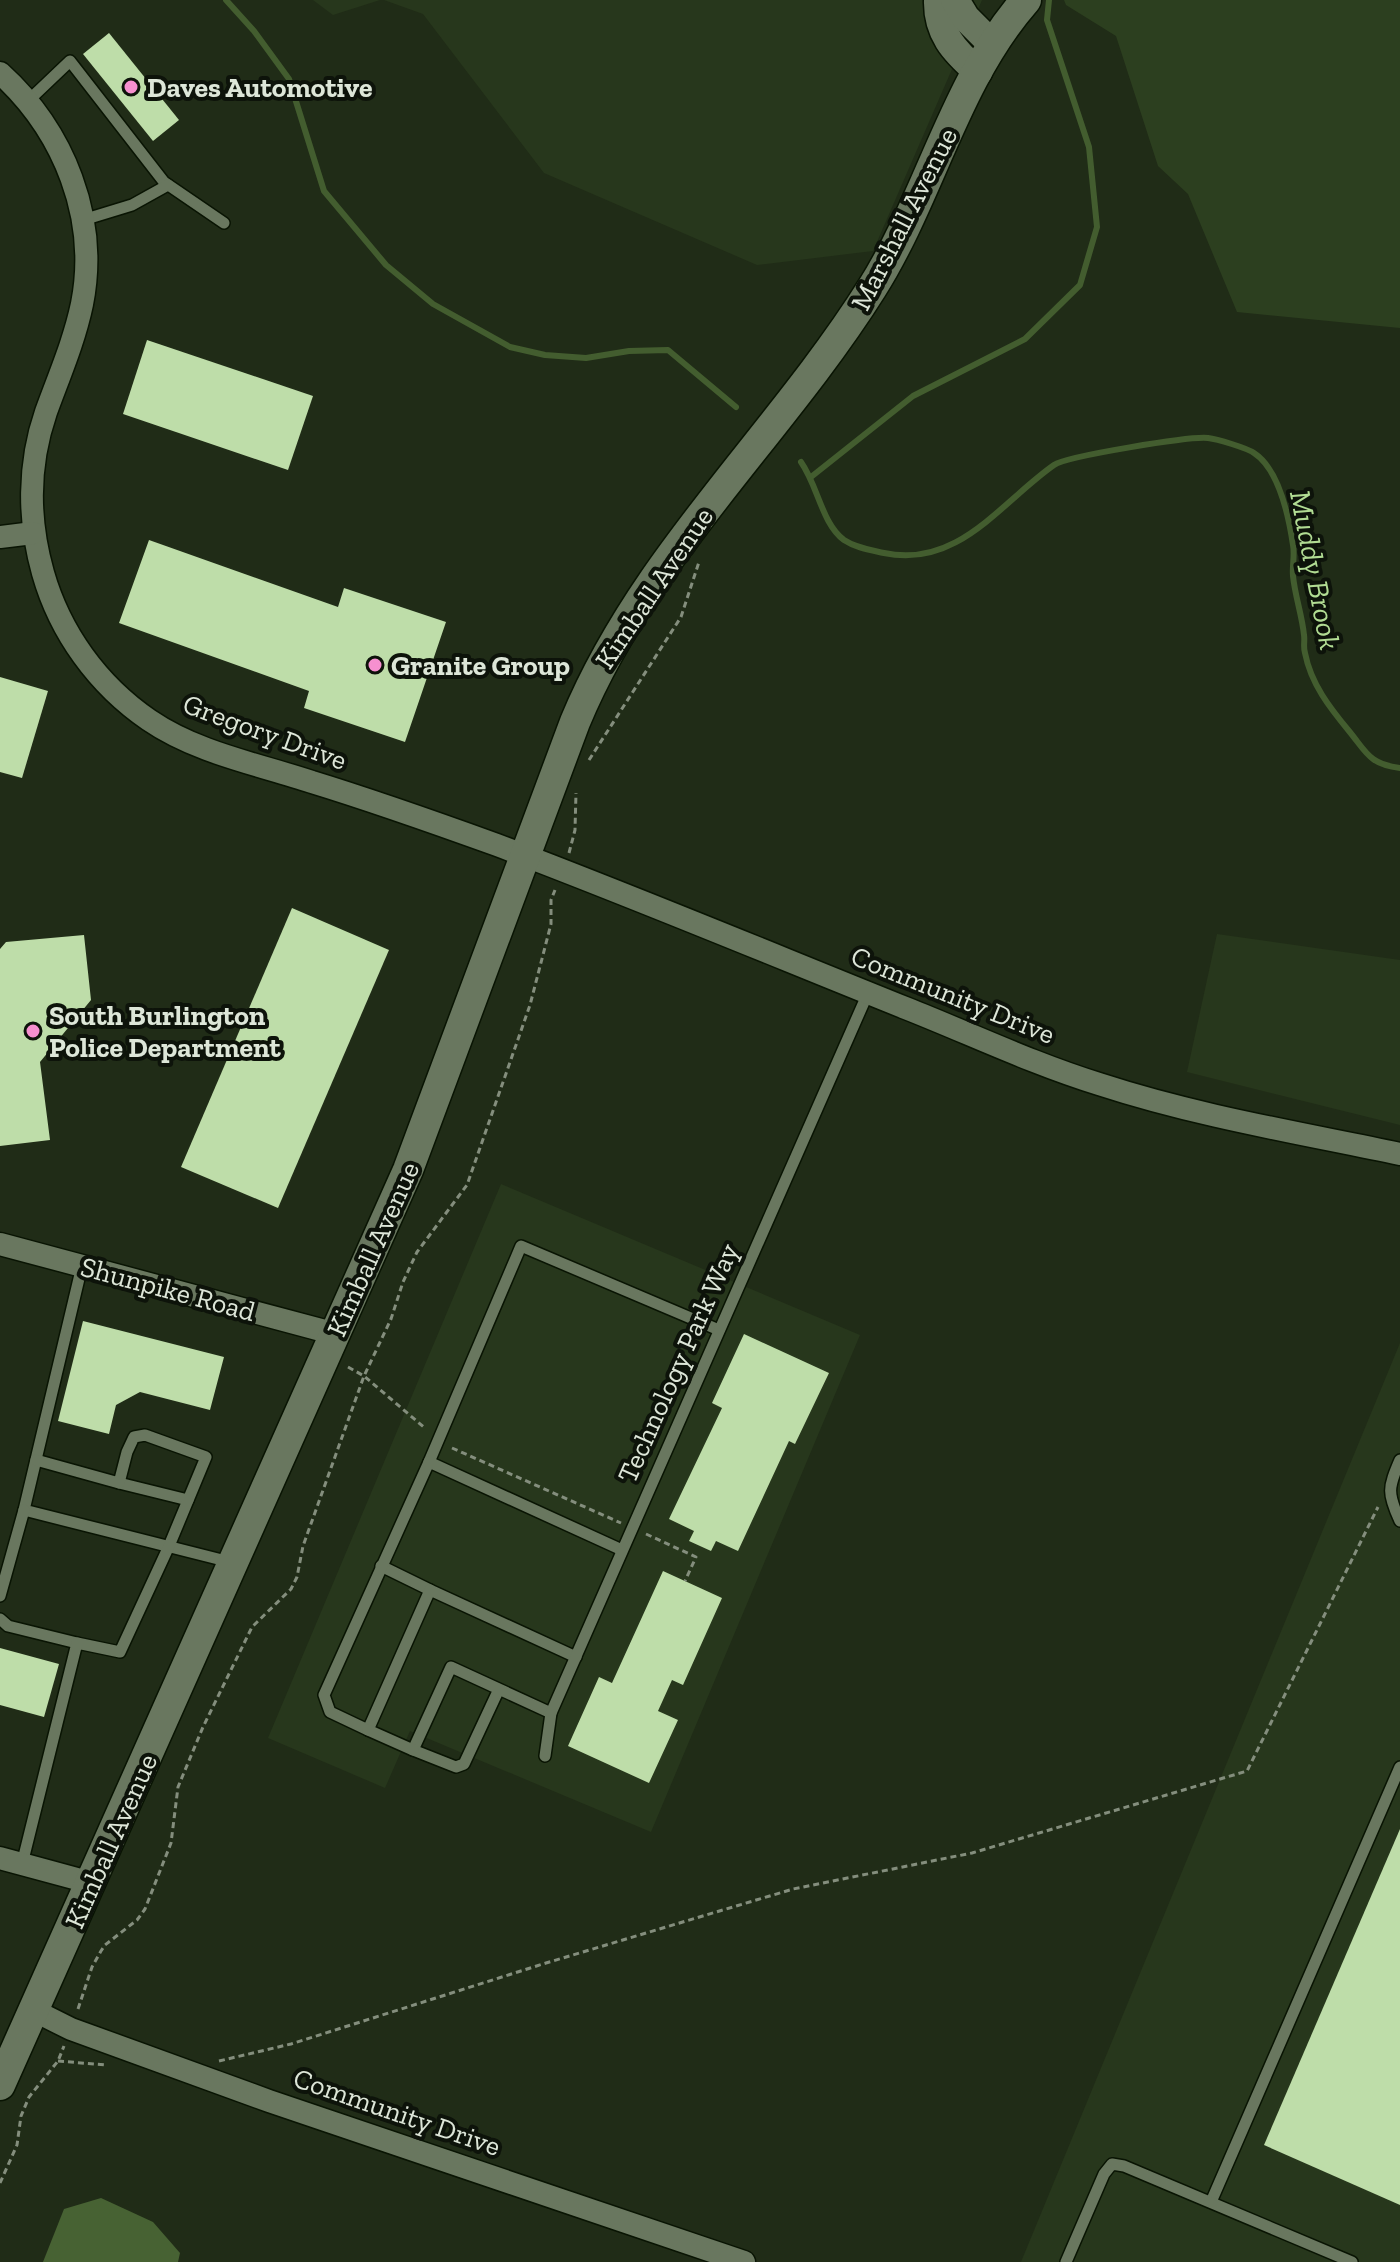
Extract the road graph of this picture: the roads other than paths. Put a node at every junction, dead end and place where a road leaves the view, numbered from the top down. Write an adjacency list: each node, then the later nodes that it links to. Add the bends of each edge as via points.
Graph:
1 (938, 0): 5 (street, via 946,40)
2 (955, 0): 4 (street)
3 (1026, 0): 4 (main road, Marshall Avenue)
4 (993, 45): 5 (main road, Marshall Avenue)
5 (978, 72): 11 (main road, Marshall Avenue, via 874,285)
6 (0, 73): 7 (street, Gregory Drive)
7 (28, 101): 8 (lane, via 70,61); 9 (street, Gregory Drive, via 70,172)
8 (168, 185): 9 (lane, via 132,205); 10 (lane)
9 (83, 220): 12 (street, Gregory Drive, via 83,299 37,446)
10 (224, 223)
11 (768, 430): 14 (main road, Kimball Avenue, via 665,563 608,651)
12 (33, 533): 13 (street); 14 (street, Gregory Drive, via 44,578 75,645 113,692 147,719 227,756)
13 (0, 537)
14 (511, 851): 15 (street, Community Drive); 20 (main road, Kimball Avenue, via 430,1115)
15 (868, 993): 16 (street, Community Drive, via 1098,1084); 19 (lane, Technology Park Way)
16 (1400, 1154)
17 (0, 1244): 18 (street, Shunpike Road)
18 (82, 1266): 20 (street, Shunpike Road); 21 (lane)
19 (719, 1330): 23 (lane, via 521,1246); 29 (lane, Technology Park Way)
20 (339, 1348): 30 (main road, Kimball Avenue)
21 (36, 1460): 24 (lane); 26 (lane)
22 (1400, 1460): 27 (lane, via 1389,1498)
23 (429, 1462): 29 (lane); 31 (lane)
24 (119, 1483): 25 (lane); 25 (lane, via 134,1437 145,1435 206,1457)
25 (188, 1500): 28 (lane)
26 (24, 1510): 28 (lane); 32 (lane)
27 (1400, 1521)
28 (169, 1546): 30 (lane); 36 (lane, via 120,1652)
29 (622, 1550): 37 (lane, Technology Park Way)
30 (234, 1563): 46 (main road, Kimball Avenue)
31 (381, 1566): 33 (lane); 40 (lane, via 324,1695 330,1712)
32 (2, 1580): 34 (lane)
33 (430, 1590): 37 (lane); 40 (lane)
34 (0, 1596)
35 (0, 1619): 36 (lane, via 8,1626)
36 (77, 1643): 45 (lane)
37 (576, 1657): 39 (lane, Technology Park Way)
38 (499, 1689): 39 (lane); 41 (lane, via 464,1764 456,1767); 41 (lane, via 451,1667)
39 (551, 1713): 42 (lane, Technology Park Way)
40 (368, 1730): 41 (lane)
41 (413, 1750)
42 (545, 1756)
43 (1400, 1767): 49 (lane)
44 (0, 1858): 45 (street)
45 (22, 1864): 46 (street)
46 (92, 1883): 47 (main road, Kimball Avenue)
47 (35, 2011): 48 (main road, Kimball Avenue); 50 (street, Community Drive, via 184,2070)
48 (0, 2085)
49 (1211, 2202): 51 (lane, via 1112,2164); 52 (lane)
50 (744, 2262)
51 (1066, 2262)
52 (1352, 2262)

